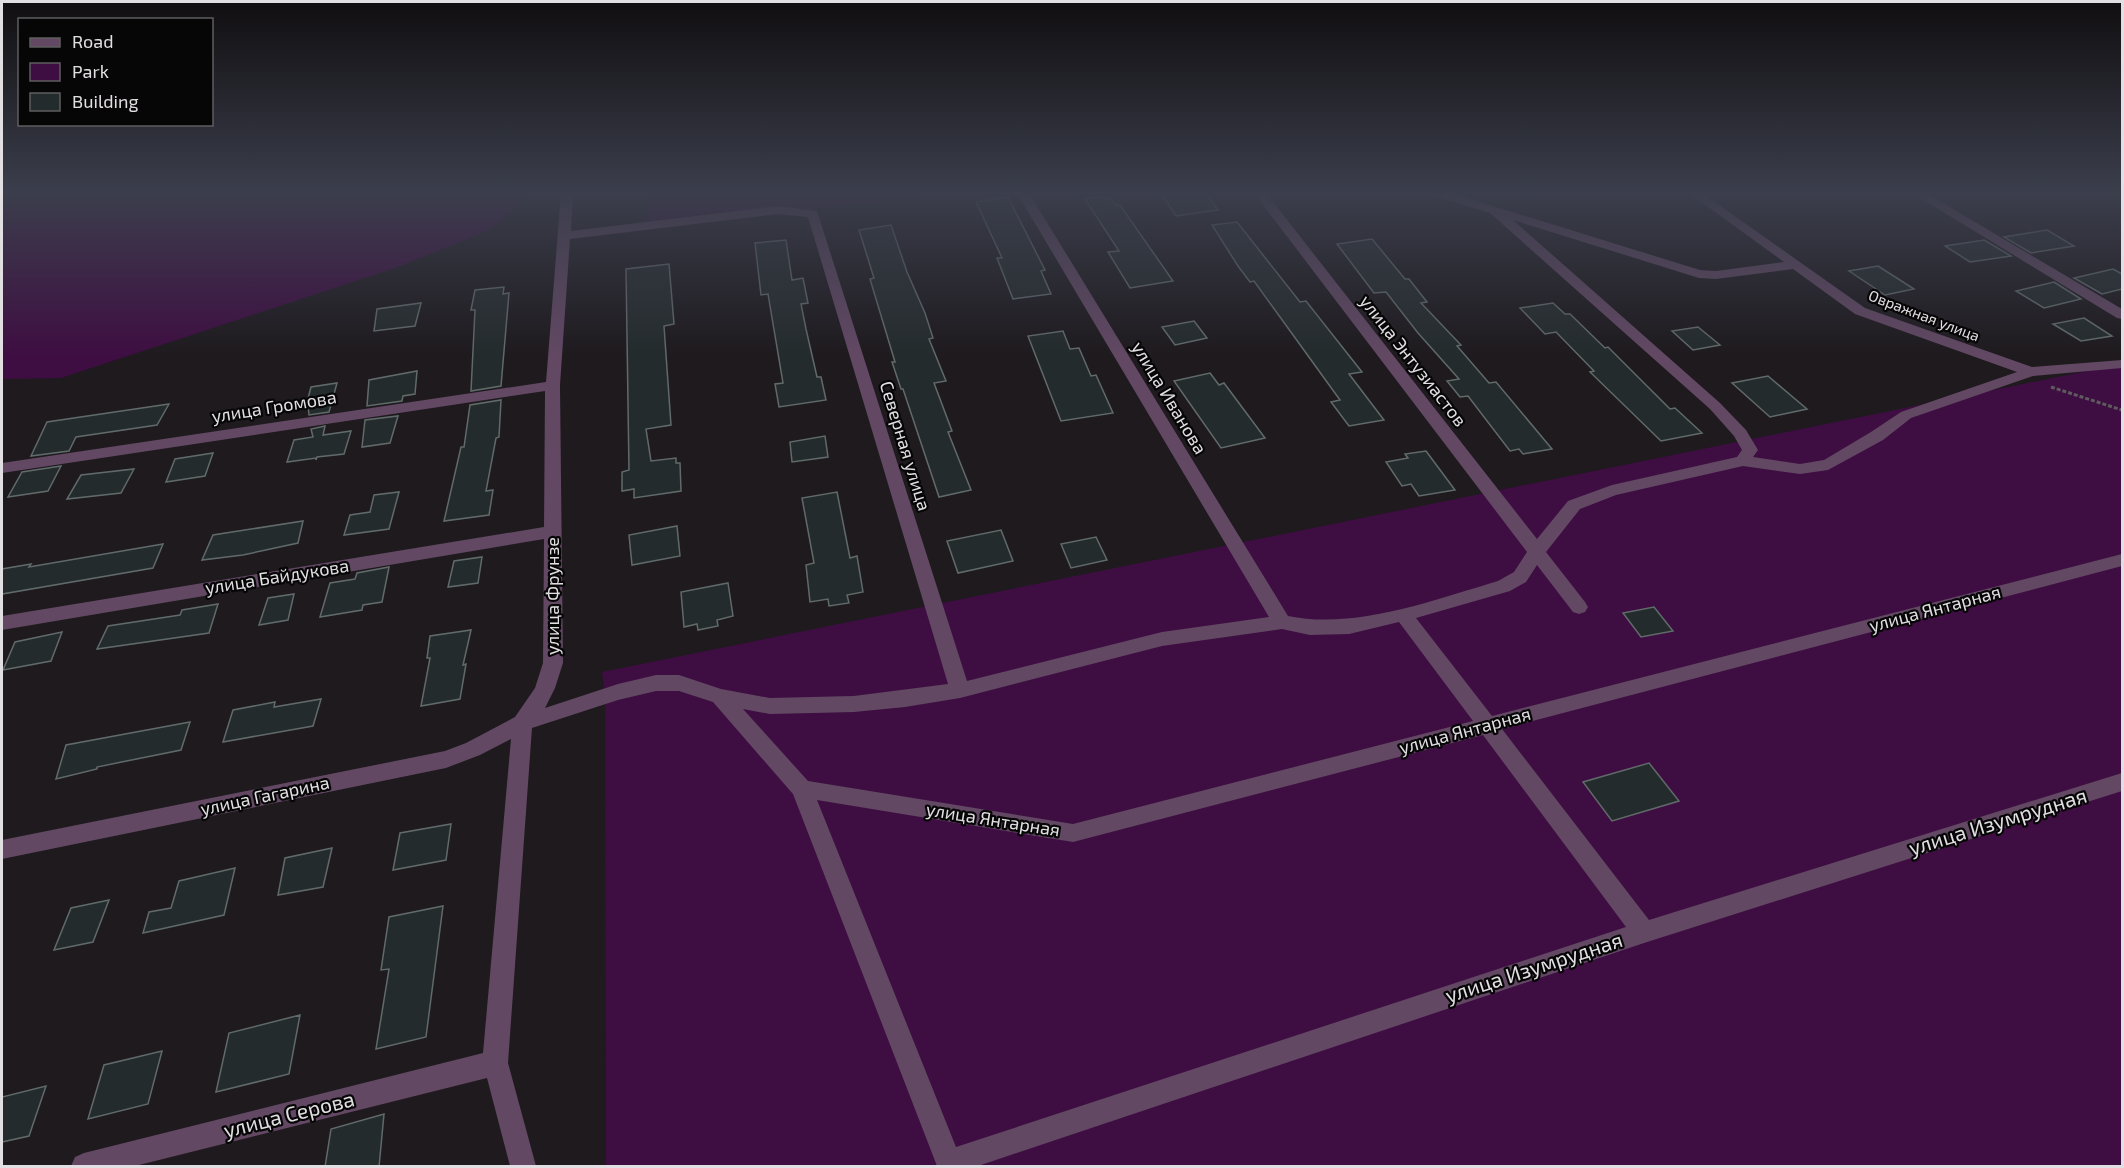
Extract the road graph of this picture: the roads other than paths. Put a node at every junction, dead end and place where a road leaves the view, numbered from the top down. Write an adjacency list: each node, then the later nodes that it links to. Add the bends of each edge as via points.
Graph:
1 (562, 248): 13 (street, улица Фрунзе)
2 (823, 248): 23 (street, Северная улица)
3 (1056, 248): 21 (street, улица Иванова)
4 (1302, 248): 17 (street, улица Энтузиастов)
5 (1536, 248): 14 (street, via 1715,406 1750,450)
6 (1615, 248): 9 (street, via 1699,274)
7 (1771, 248): 9 (street, Овражная улица)
8 (2009, 248): 10 (street)
9 (1795, 265): 12 (street, Овражная улица, via 1860,311)
10 (2122, 315)
11 (2122, 364): 12 (street)
12 (2025, 375): 14 (street, via 1906,415 1828,465 1800,469)
13 (553, 385): 15 (street, улица Громова); 16 (street, улица Фрунзе)
14 (1743, 461): 17 (street, via 1612,490 1574,505)
15 (2, 468)
16 (554, 532): 22 (street, улица Байдукова); 25 (street, улица Фрунзе, via 553,663 547,689)
17 (1536, 552): 19 (street, улица Энтузиастов); 20 (street, via 1520,577 1504,586)
18 (2122, 560): 26 (street, улица Янтарная)
19 (1579, 607)
20 (1404, 615): 21 (street, via 1348,627 1310,628); 26 (street)
21 (1282, 622): 23 (street, via 1162,639)
22 (2, 623)
23 (960, 690): 24 (street, via 814,706 770,705)
24 (720, 697): 25 (street, via 679,683 656,683); 28 (street)
25 (522, 723): 29 (street, улица Гагарина, via 446,759); 31 (street)
26 (1488, 725): 28 (street, улица Янтарная, via 1073,833); 30 (street)
27 (2122, 783): 30 (street, улица Изумрудная)
28 (802, 789): 30 (street, улица Изумрудная, via 949,1162)
29 (2, 849)
30 (1644, 932)
31 (495, 1063): 32 (street, улица Серова); 33 (street)
32 (84, 1167)
33 (523, 1167)

